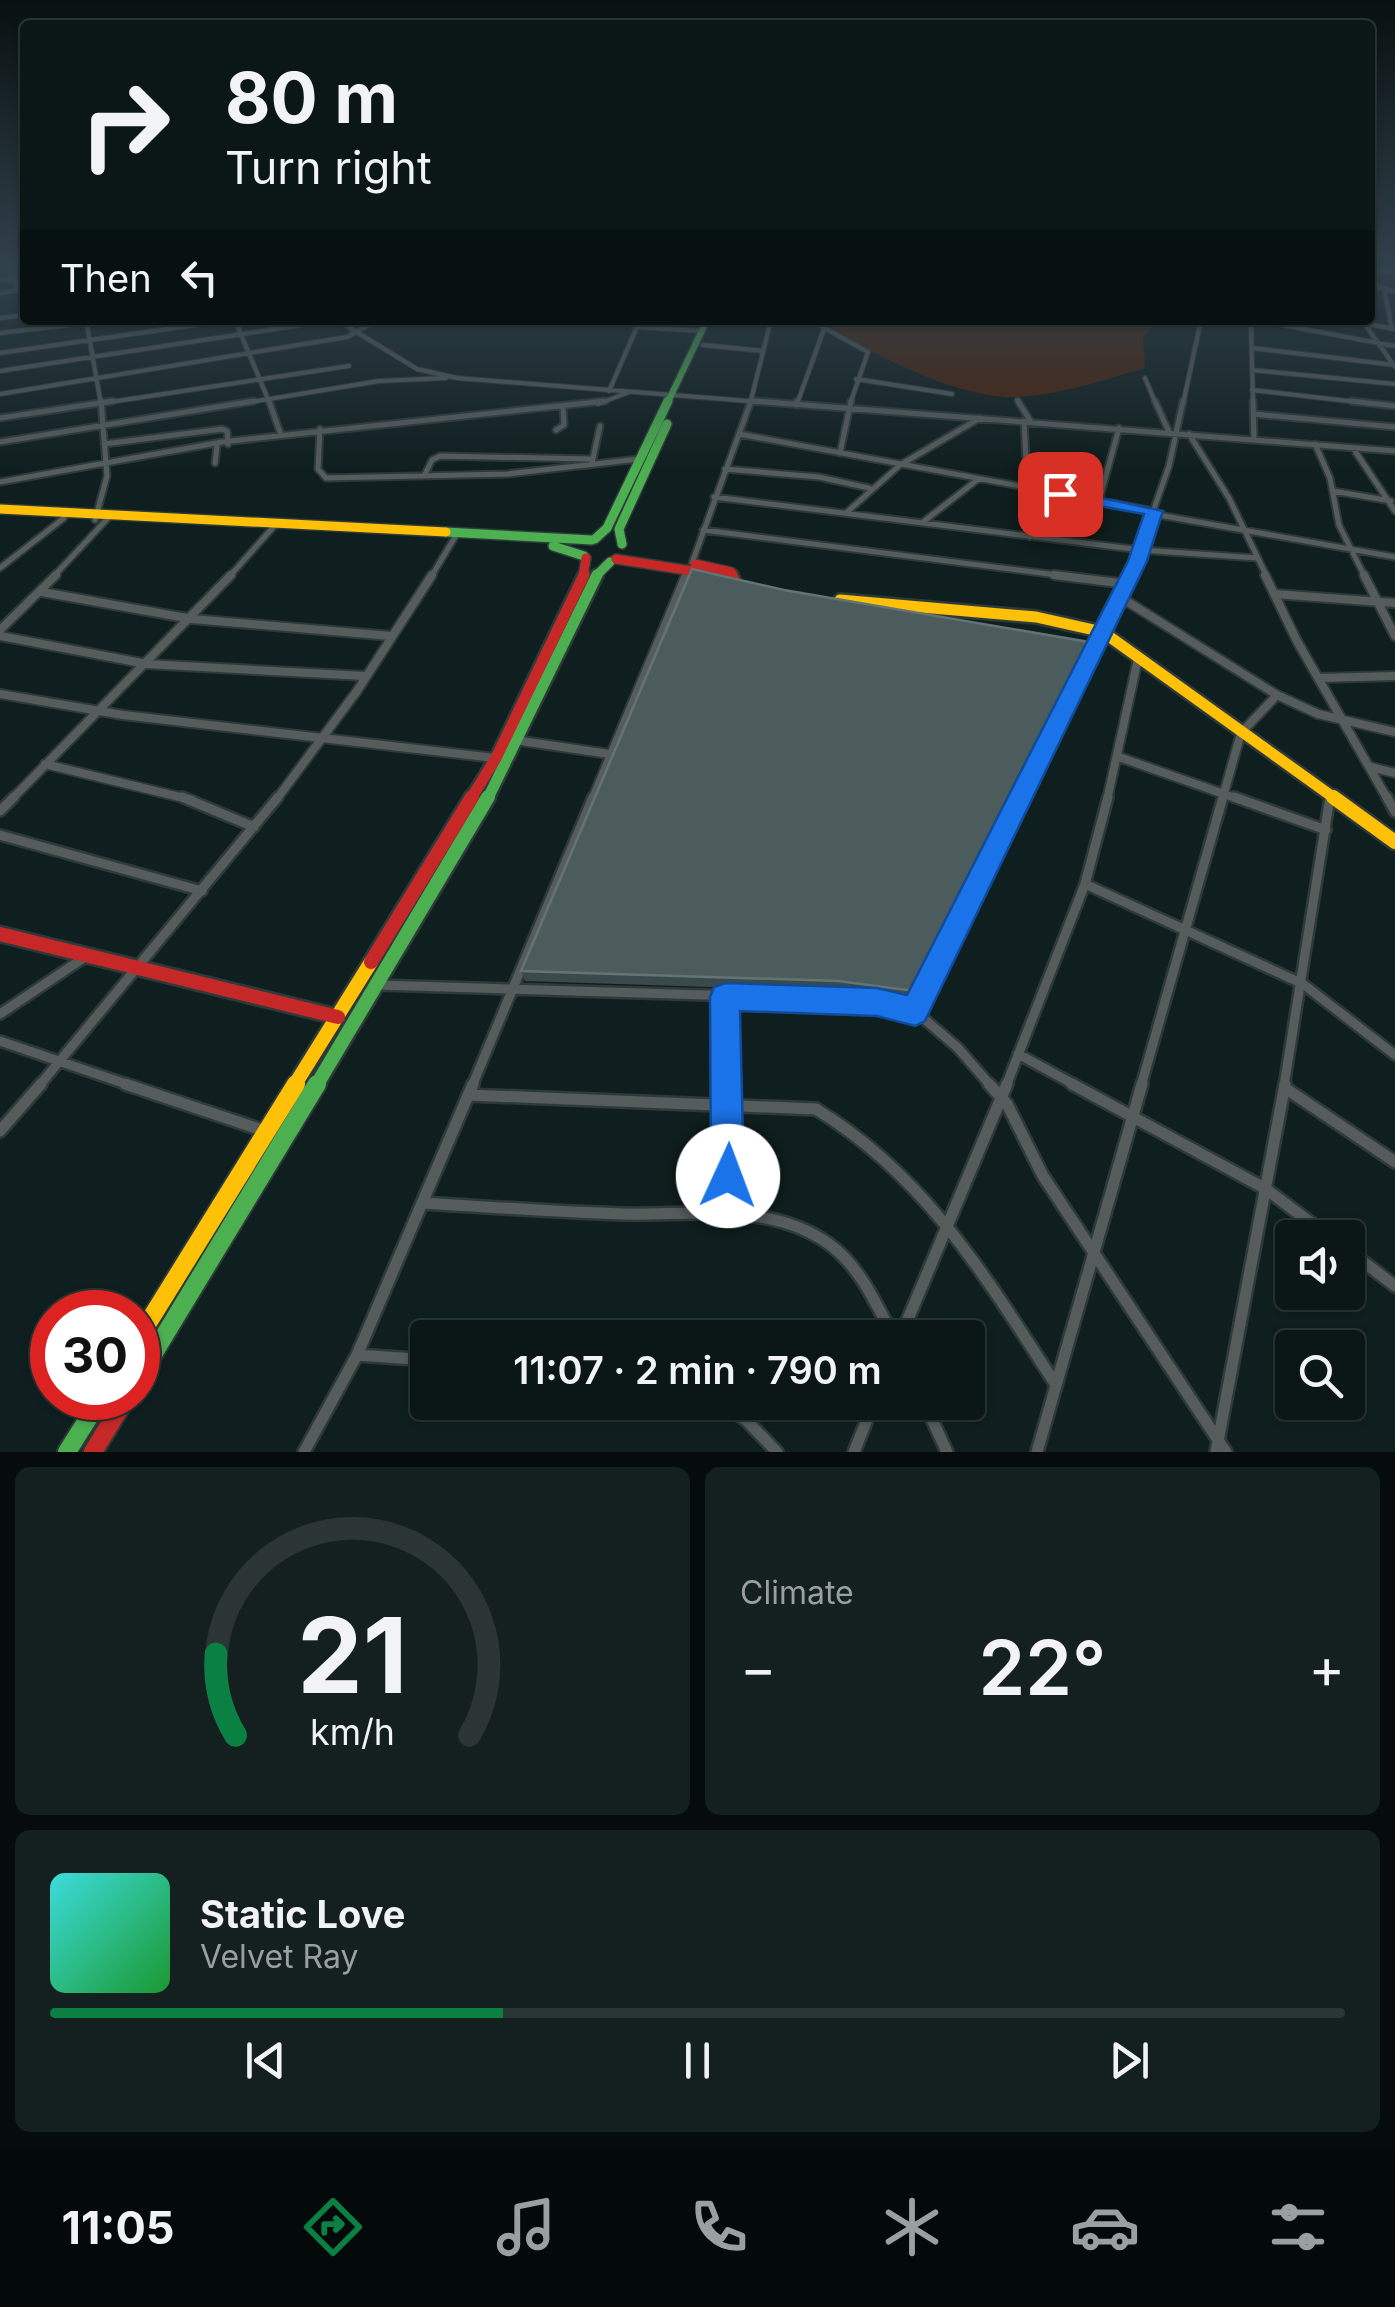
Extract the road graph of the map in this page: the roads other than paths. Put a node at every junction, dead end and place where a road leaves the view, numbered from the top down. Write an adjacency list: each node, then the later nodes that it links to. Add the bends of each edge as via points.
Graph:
1 (87, 335): 17 (street)
2 (126, 335): 17 (street)
3 (250, 335): 16 (street)
4 (345, 335): 23 (street)
5 (362, 335): 30 (street, via 418,369)
6 (634, 335): 36 (street)
7 (703, 335): 40 (main road)
8 (713, 335): 21 (street)
9 (767, 335): 21 (street)
10 (822, 335): 45 (street)
11 (835, 335): 31 (street, via 868,352)
12 (1197, 335): 59 (street)
13 (1252, 335): 20 (street)
14 (1337, 335): 18 (street)
15 (1372, 335): 18 (street)
16 (243, 336): 23 (street); 24 (street)
17 (88, 340): 22 (street); 24 (street)
18 (1378, 342): 19 (street); 26 (street)
19 (1395, 346)
20 (1252, 348): 26 (street); 27 (street)
21 (763, 351): 43 (street)
22 (0, 353)
23 (252, 354): 29 (street); 33 (street)
24 (90, 358): 28 (street); 33 (street)
25 (349, 366): 29 (street)
26 (1395, 366)
27 (1252, 370): 34 (street); 35 (street)
28 (0, 371)
29 (261, 378): 41 (street); 44 (street)
30 (457, 378): 36 (street); 41 (street, via 379,381)
31 (856, 378): 39 (street); 48 (street)
32 (1146, 378): 59 (street)
33 (96, 380): 38 (street); 44 (street)
34 (1395, 384)
35 (1252, 390): 47 (street); 49 (street)
36 (609, 391): 37 (street)
37 (629, 392): 40 (street); 46 (street, via 613,401)
38 (0, 394)
39 (952, 394)
40 (676, 396): 43 (street); 72 (main road); 100 (main road, via 619,529)
41 (268, 399): 53 (street); 62 (street)
42 (1017, 400): 52 (street)
43 (751, 402): 45 (street); 60 (street)
44 (100, 403): 50 (street); 53 (street)
45 (796, 405): 48 (street)
46 (563, 406): 57 (street); 58 (street, via 564,425)
47 (1395, 406)
48 (848, 409): 51 (street); 71 (street)
49 (1254, 414): 55 (street); 63 (street)
50 (0, 418)
51 (980, 418): 52 (street); 76 (street)
52 (1027, 422): 56 (street); 82 (street)
53 (102, 426): 64 (street); 65 (street)
54 (600, 426): 73 (street)
55 (1395, 427)
56 (1118, 428): 59 (street); 85 (street)
57 (320, 429): 62 (street); 78 (street, via 318,469 326,478)
58 (556, 430)
59 (1172, 432): 61 (street); 90 (street)
60 (738, 434): 71 (street); 77 (street)
61 (1189, 434): 63 (street); 96 (street)
62 (281, 435): 66 (street)
63 (1254, 439): 67 (street)
64 (0, 442)
65 (104, 444): 66 (street, via 222,429); 74 (street)
66 (228, 444): 68 (street)
67 (1315, 444): 69 (street); 83 (street)
68 (217, 446): 74 (street); 75 (street)
69 (1352, 447): 70 (street); 86 (street)
70 (1395, 451)
71 (840, 453): 76 (street)
72 (638, 459): 73 (street); 99 (main road, via 608,528)
73 (591, 461): 78 (street, via 544,472); 78 (street, via 440,456)
74 (107, 462): 80 (street); 92 (street)
75 (215, 463)
76 (900, 464): 79 (street); 81 (street)
77 (725, 469): 81 (street); 84 (street)
78 (426, 474)
79 (977, 480): 82 (street); 93 (street)
80 (0, 482)
81 (870, 488): 89 (street)
82 (1025, 488): 85 (street); 98 (street)
83 (1332, 490): 86 (street); 102 (street)
84 (714, 497): 89 (street); 95 (street)
85 (1099, 501): 90 (street)
86 (1391, 501): 87 (street)
87 (1395, 511)
88 (0, 512): 91 (main road); 92 (main road)
89 (846, 512): 93 (street)
90 (1154, 512): 96 (street); 101 (street)
91 (64, 518): 92 (main road); 108 (street)
92 (102, 518): 94 (main road); 111 (street)
93 (924, 522): 98 (street)
94 (275, 526): 97 (main road); 117 (street)
95 (703, 530): 107 (street); 110 (street)
96 (1244, 532): 102 (street); 104 (street)
97 (456, 534): 99 (main road); 103 (main road, via 564,547); 120 (street)
98 (1030, 536): 101 (street)
99 (594, 539): 100 (main road); 103 (main road, via 584,547)
100 (623, 545): 106 (main road); 107 (main road)
101 (1142, 550): 104 (street); 110 (street)
102 (1352, 550): 105 (street); 115 (street)
103 (585, 557): 106 (main road); 134 (main road, via 586,572)
104 (1257, 558): 112 (street)
105 (1395, 558)
106 (613, 560): 107 (main road); 135 (main road, via 598,574)
107 (690, 567): 109 (main road, via 731,572); 136 (street)
108 (0, 568)
109 (738, 583)
110 (1126, 584): 113 (street)
111 (42, 592): 117 (street); 119 (street)
112 (1275, 594): 115 (street); 126 (street)
113 (1120, 597): 118 (street); 128 (street)
114 (820, 598): 118 (main road, via 1036,618)
115 (1377, 602): 116 (street); 121 (street)
116 (1395, 602)
117 (192, 619): 120 (street); 123 (street)
118 (1103, 632): 122 (main road); 161 (street)
119 (0, 633): 123 (street)
120 (390, 636): 124 (street)
121 (1395, 636)
122 (1138, 660): 132 (main road); 137 (street)
123 (147, 664): 124 (street); 129 (street)
124 (365, 676): 133 (street)
125 (1395, 676): 126 (street)
126 (1320, 678): 130 (street)
127 (0, 694): 129 (street)
128 (1277, 695): 130 (street); 132 (street)
129 (98, 715): 133 (street); 140 (street)
130 (1346, 722): 131 (street); 141 (street)
131 (1395, 732)
132 (1242, 733): 143 (street); 144 (main road)
133 (323, 737): 138 (street); 147 (street)
134 (506, 738): 135 (street); 138 (main road)
135 (519, 740): 136 (street); 139 (main road)
136 (609, 754): 159 (street)
137 (1119, 757): 143 (street); 151 (street)
138 (496, 758): 139 (street); 163 (main road)
139 (510, 760): 158 (main road)
140 (44, 764): 145 (street); 147 (street, via 196,801)
141 (1371, 767): 142 (street); 146 (street)
142 (1395, 773)
143 (1225, 793): 148 (street); 153 (street)
144 (1330, 796): 148 (street); 150 (main road)
145 (0, 811)
146 (1395, 812)
147 (254, 827): 152 (street)
148 (1326, 830): 157 (street)
149 (0, 835): 152 (street)
150 (1395, 842)
151 (1084, 884): 153 (street); 165 (street)
152 (202, 891): 156 (street)
153 (1187, 928): 157 (street); 172 (street)
154 (0, 934): 155 (main road)
155 (85, 957): 156 (main road); 162 (street)
156 (138, 969): 163 (main road); 167 (street)
157 (1303, 984): 166 (street); 168 (street)
158 (378, 985): 159 (street); 187 (main road)
159 (510, 992): 160 (street); 169 (street)
160 (725, 997): 161 (street, via 877,1002); 171 (street)
161 (915, 1011): 170 (street)
162 (0, 1014)
163 (338, 1017): 174 (main road)
164 (0, 1041): 167 (street)
165 (1018, 1054): 170 (street); 172 (street)
166 (1395, 1055)
167 (60, 1060): 173 (street); 174 (street)
168 (1284, 1088): 175 (street); 176 (street)
169 (468, 1094): 171 (street); 177 (street)
170 (1002, 1098): 180 (street); 181 (street)
171 (730, 1104): 178 (street); 180 (street, via 816,1109 847,1125 899,1167)
172 (1135, 1117): 176 (street); 181 (street)
173 (0, 1132)
174 (266, 1132): 184 (main road)
175 (1395, 1162)
176 (1266, 1189): 179 (street); 196 (street)
177 (424, 1203): 178 (street); 188 (street)
178 (726, 1213): 185 (street, via 771,1218 830,1245)
179 (1307, 1220)
180 (949, 1223): 186 (street); 190 (street)
181 (1096, 1256): 190 (street); 196 (street)
182 (1365, 1263): 183 (street)
183 (1395, 1286)
184 (160, 1303)
185 (886, 1320)
186 (905, 1320)
187 (160, 1343)
188 (357, 1355): 189 (street); 199 (street)
189 (410, 1359)
190 (1056, 1385): 203 (street)
191 (87, 1420): 197 (main road)
192 (113, 1420): 198 (main road)
193 (746, 1420): 200 (street)
194 (867, 1420): 201 (street)
195 (932, 1420): 202 (street)
196 (1217, 1446): 204 (street)
197 (67, 1452)
198 (93, 1452)
199 (304, 1452)
200 (777, 1452)
201 (854, 1452)
202 (947, 1452)
203 (1037, 1452)
204 (1226, 1452)

